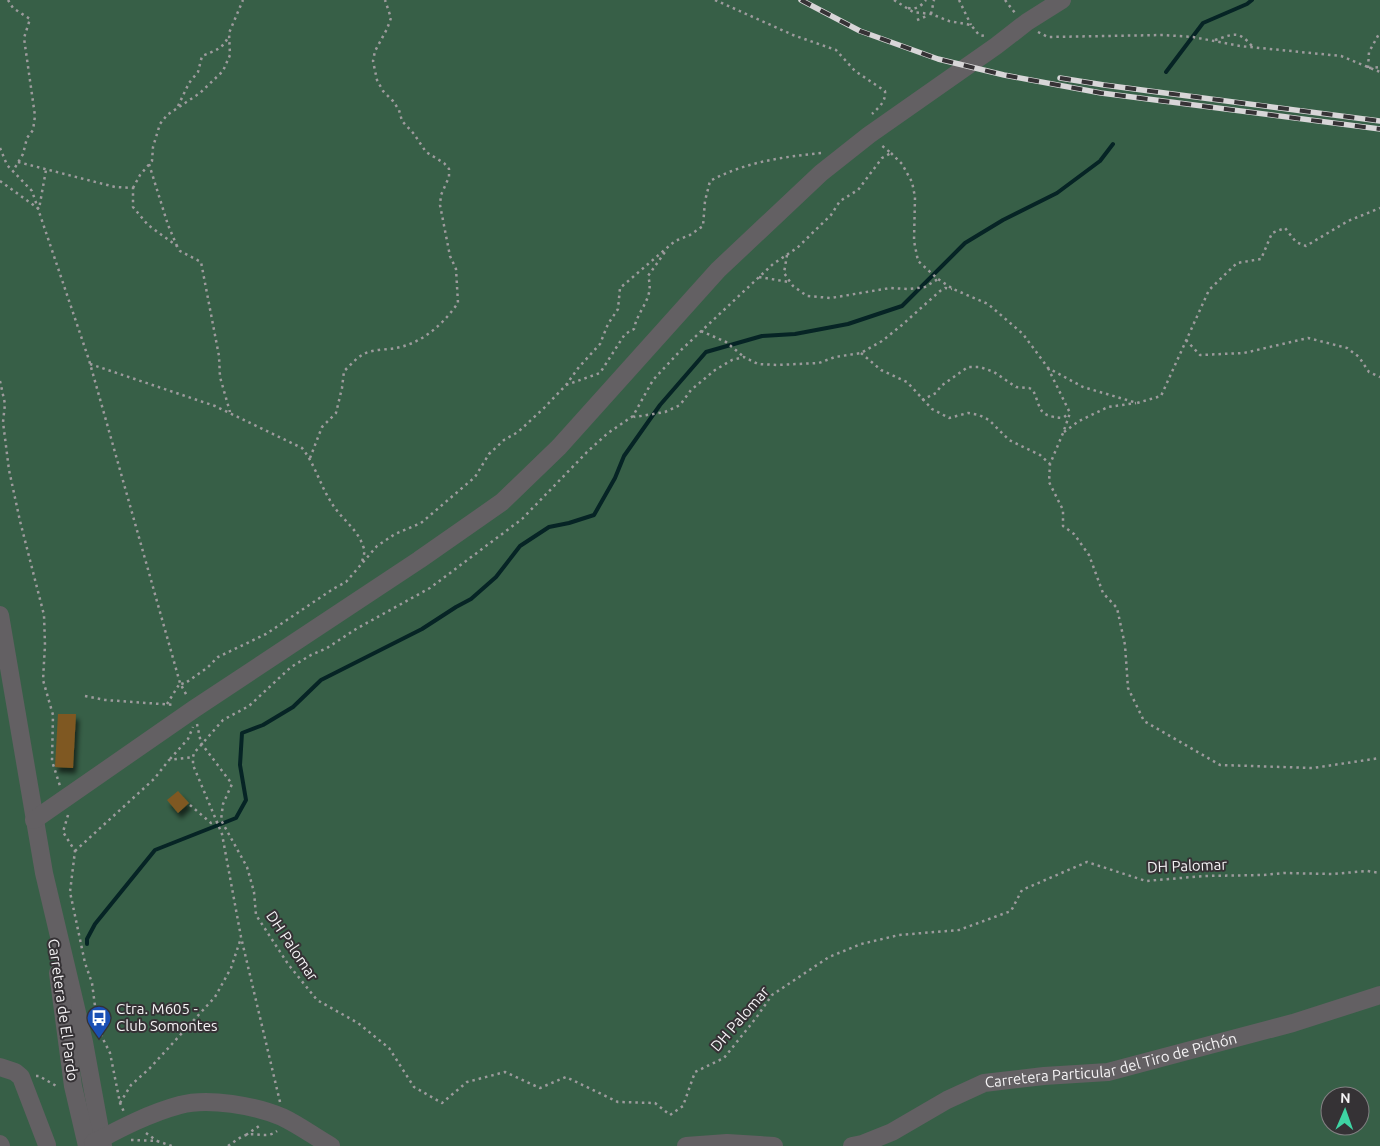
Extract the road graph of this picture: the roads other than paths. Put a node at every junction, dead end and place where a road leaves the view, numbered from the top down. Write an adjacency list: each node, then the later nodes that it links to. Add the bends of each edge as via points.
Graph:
1 (1062, 0): 3 (street, via 996,46 868,126 718,270 559,447 502,502 195,714)
2 (0, 615): 3 (street, Carretera de El Pardo)
3 (34, 820): 6 (street, Carretera de El Pardo, via 84,1042)
4 (1380, 996): 11 (street, Carretera Particular del Tiro de Pichón, via 1293,1023 1108,1072 984,1083 946,1100 892,1132)
5 (0, 1067): 7 (street, via 21,1077)
6 (100, 1142): 8 (street, via 134,1122 182,1104 215,1102 248,1106 282,1117)
7 (48, 1145)
8 (331, 1146)
9 (686, 1146): 10 (street, via 727,1143)
10 (774, 1146)
11 (852, 1146)

